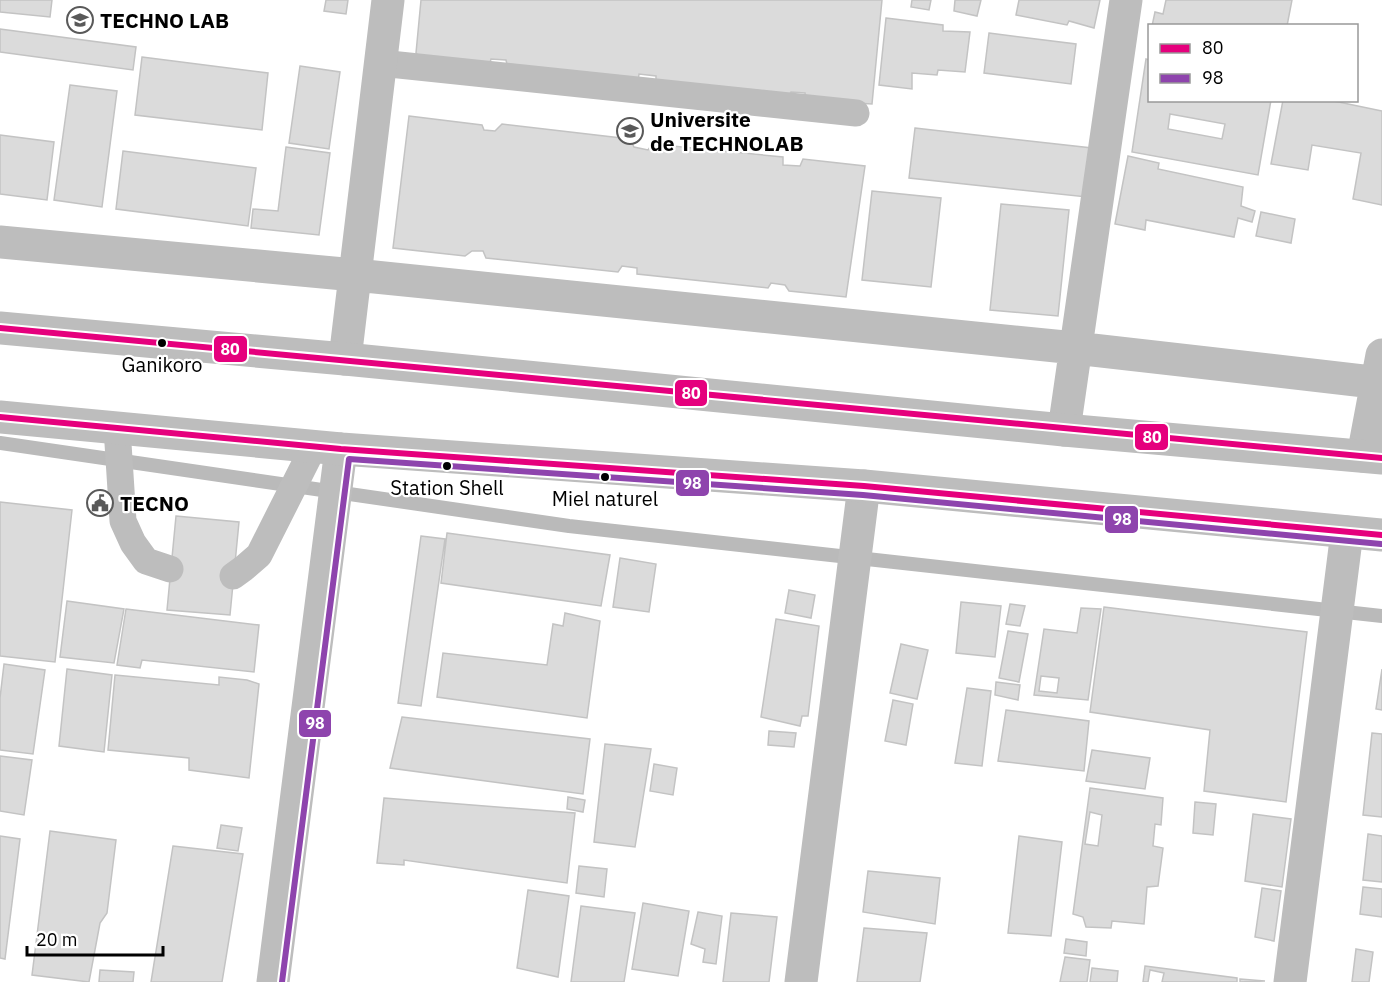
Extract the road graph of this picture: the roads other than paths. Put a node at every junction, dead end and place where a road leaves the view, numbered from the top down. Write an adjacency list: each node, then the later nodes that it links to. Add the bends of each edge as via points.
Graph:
1 (388, 0): 3 (main road)
2 (1126, 0): 8 (main road)
3 (380, 63): 4 (lane); 6 (main road)
4 (856, 113)
5 (0, 242): 6 (main road)
6 (355, 275): 8 (main road); 9 (main road)
7 (0, 328): 9 (main road)
8 (1076, 348): 10 (main road); 13 (main road)
9 (345, 359): 13 (main road)
10 (1380, 373): 15 (main road)
11 (0, 417): 12 (main road)
12 (117, 428): 14 (main road); 19 (lane, via 123,521 146,561)
13 (1064, 430): 15 (main road)
14 (327, 447): 16 (main road); 20 (lane, via 259,555); 21 (main road)
15 (1372, 457)
16 (864, 486): 17 (main road); 22 (main road)
17 (1347, 532): 18 (main road); 23 (main road)
18 (1382, 535)
19 (170, 569)
20 (233, 576)
21 (273, 982)
22 (801, 982)
23 (1290, 982)

